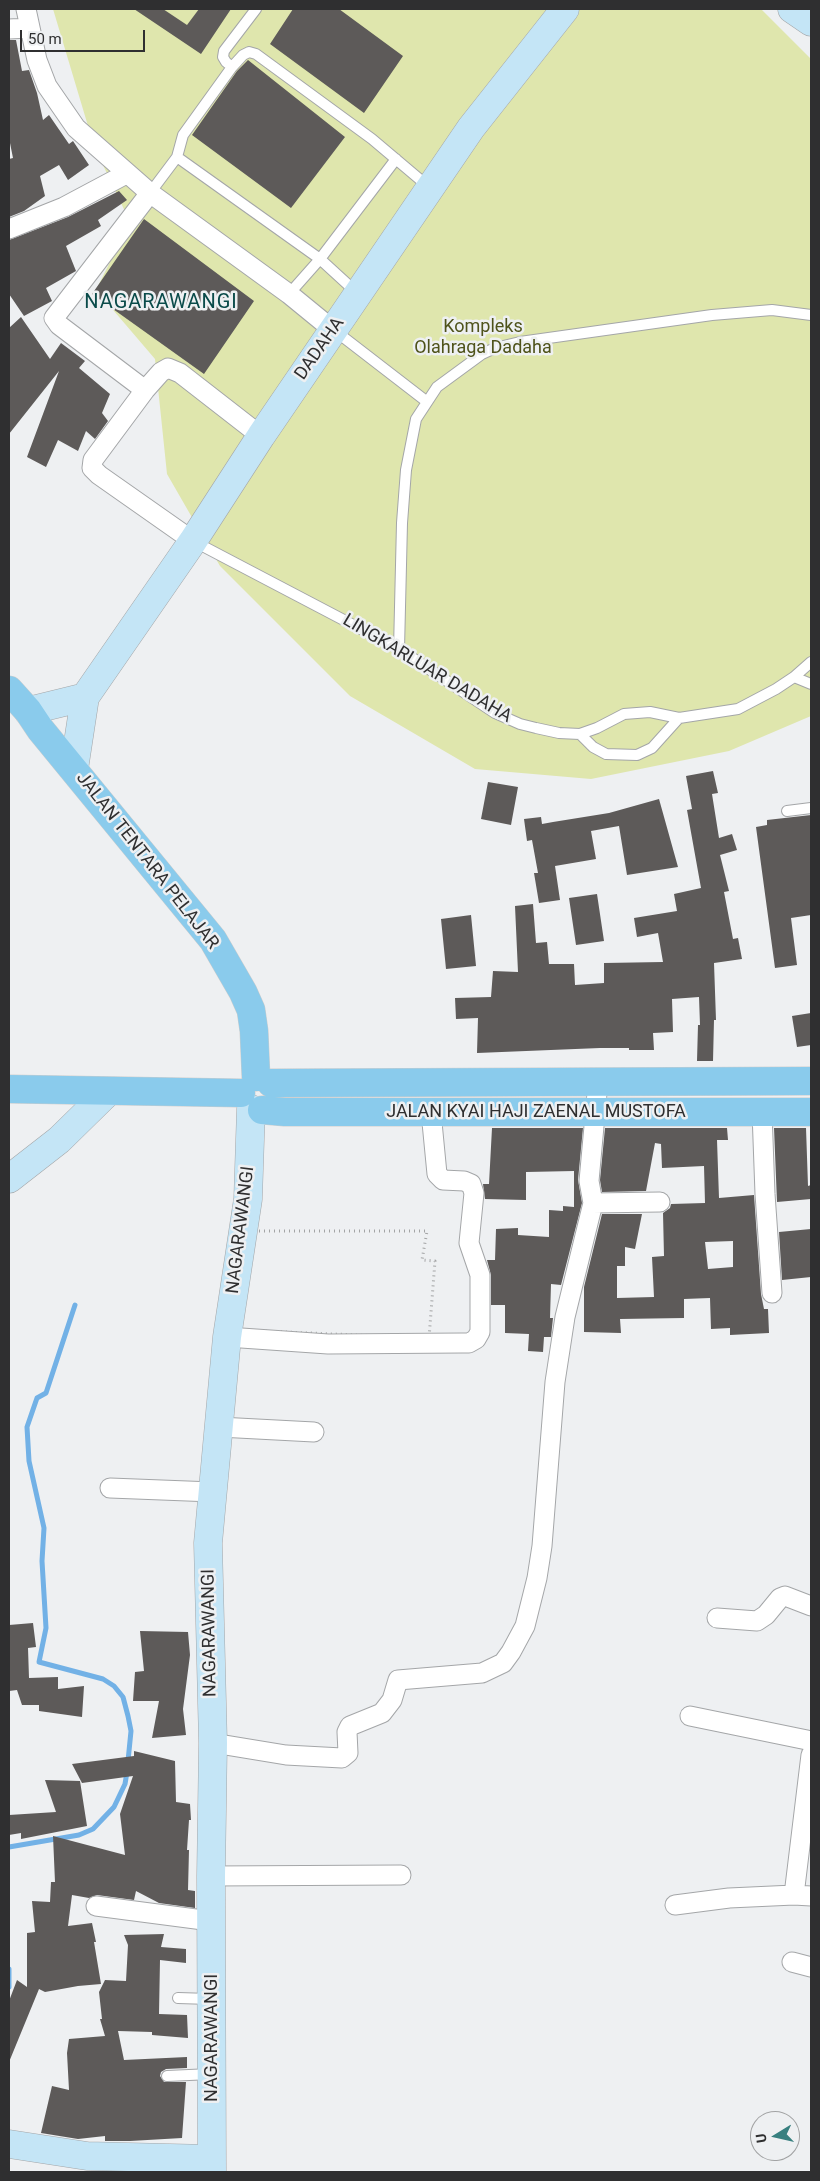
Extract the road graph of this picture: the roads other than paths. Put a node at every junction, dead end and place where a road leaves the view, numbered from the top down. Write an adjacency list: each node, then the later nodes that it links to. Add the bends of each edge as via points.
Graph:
1 (26, 9): 6 (street)
2 (256, 9): 8 (lane, via 224,51 222,57)
3 (565, 9): 12 (main road, DADAHA, via 471,128)
4 (792, 9): 5 (main road)
5 (811, 22)
6 (29, 28): 7 (street); 11 (street, via 36,60 61,108 76,128)
7 (9, 29)
8 (232, 67): 9 (lane, via 183,136); 10 (lane, via 249,52 256,54)
9 (177, 157): 13 (lane); 15 (lane)
10 (396, 159): 12 (lane); 15 (lane)
11 (126, 174): 13 (street); 14 (street, via 64,208)
12 (430, 188): 17 (main road, DADAHA)
13 (150, 193): 16 (street); 20 (street, via 54,318)
14 (9, 229)
15 (320, 259): 16 (lane); 17 (lane)
16 (289, 294): 19 (street)
17 (358, 295): 19 (main road, DADAHA)
18 (811, 315): 21 (lane, via 772,310 712,315 520,342 495,348 470,361 437,387)
19 (333, 330): 21 (lane); 22 (main road, DADAHA)
20 (145, 390): 22 (street, via 163,370 173,369); 23 (street, via 95,456 92,466 99,475)
21 (426, 401): 24 (lane, via 416,419 406,470)
22 (261, 436): 23 (main road, DADAHA)
23 (193, 541): 24 (lane, LINGKARLUAR DADAHA); 29 (main road, DADAHA)
24 (400, 649): 32 (lane, LINGKARLUAR DADAHA, via 495,713 536,728)
25 (811, 662): 26 (lane, LINGKARLUAR DADAHA)
26 (794, 677): 27 (lane); 31 (lane, LINGKARLUAR DADAHA, via 738,709)
27 (811, 684)
28 (9, 690): 30 (main road, JALAN TENTARA PELAJAR)
29 (85, 697): 30 (main road); 33 (main road, DADAHA)
30 (28, 711): 33 (main road, JALAN TENTARA PELAJAR)
31 (679, 718): 32 (lane, LINGKARLUAR DADAHA, via 650,712 624,714); 32 (lane, via 652,748 637,754 606,754)
32 (580, 734)
33 (74, 769): 40 (main road, JALAN TENTARA PELAJAR, via 213,940 243,992 251,1010 254,1031)
34 (811, 808): 35 (lane)
35 (787, 810)
36 (811, 1081): 37 (main road, JALAN KYAI HAJI ZAENAL MUSTOFA)
37 (598, 1082): 40 (main road, JALAN KYAI HAJI ZAENAL MUSTOFA); 42 (street)
38 (9, 1089): 39 (main road, JALAN KYAI HAJI ZAENAL MUSTOFA)
39 (108, 1092): 40 (main road, JALAN KYAI HAJI ZAENAL MUSTOFA); 45 (main road, via 59,1140)
40 (256, 1094): 41 (main road, JALAN KYAI HAJI ZAENAL MUSTOFA); 49 (main road, NAGARAWANGI, via 248,1199)
41 (431, 1112): 42 (main road, JALAN KYAI HAJI ZAENAL MUSTOFA); 49 (street, via 437,1174 443,1180 470,1184 474,1193 469,1243 480,1275 480,1332 476,1339 469,1343 328,1344)
42 (594, 1112): 43 (main road, JALAN KYAI HAJI ZAENAL MUSTOFA); 47 (street, via 589,1182)
43 (762, 1112): 44 (main road, JALAN KYAI HAJI ZAENAL MUSTOFA); 48 (street)
44 (811, 1112)
45 (9, 1179)
46 (660, 1202): 47 (street)
47 (593, 1203): 57 (street, via 565,1317 537,1578 525,1626 511,1652 503,1663 482,1673 398,1680 392,1700 382,1713 348,1729 348,1753 342,1758 286,1755)
48 (772, 1293)
49 (227, 1337): 50 (main road, NAGARAWANGI)
50 (219, 1427): 51 (street); 53 (main road, NAGARAWANGI)
51 (314, 1432)
52 (110, 1488): 53 (street)
53 (213, 1492): 57 (main road, NAGARAWANGI, via 208,1543)
54 (811, 1606): 55 (street, via 785,1596 757,1621)
55 (717, 1618)
56 (690, 1716): 58 (street)
57 (213, 1743): 61 (main road, NAGARAWANGI)
58 (811, 1743)
59 (811, 1754): 62 (street)
60 (401, 1875): 61 (street)
61 (211, 1876): 65 (main road, NAGARAWANGI)
62 (802, 1895): 63 (street, via 729,1898)
63 (675, 1905)
64 (96, 1906): 65 (street)
65 (211, 1920): 69 (main road, NAGARAWANGI)
66 (792, 1962): 67 (street)
67 (811, 1967)
68 (178, 1998): 69 (lane)
69 (211, 1999): 70 (main road, NAGARAWANGI)
70 (212, 2074): 71 (lane); 74 (main road, NAGARAWANGI)
71 (167, 2076)
72 (9, 2144): 73 (main road, via 87,2156)
73 (118, 2165): 74 (main road)
74 (212, 2165)

